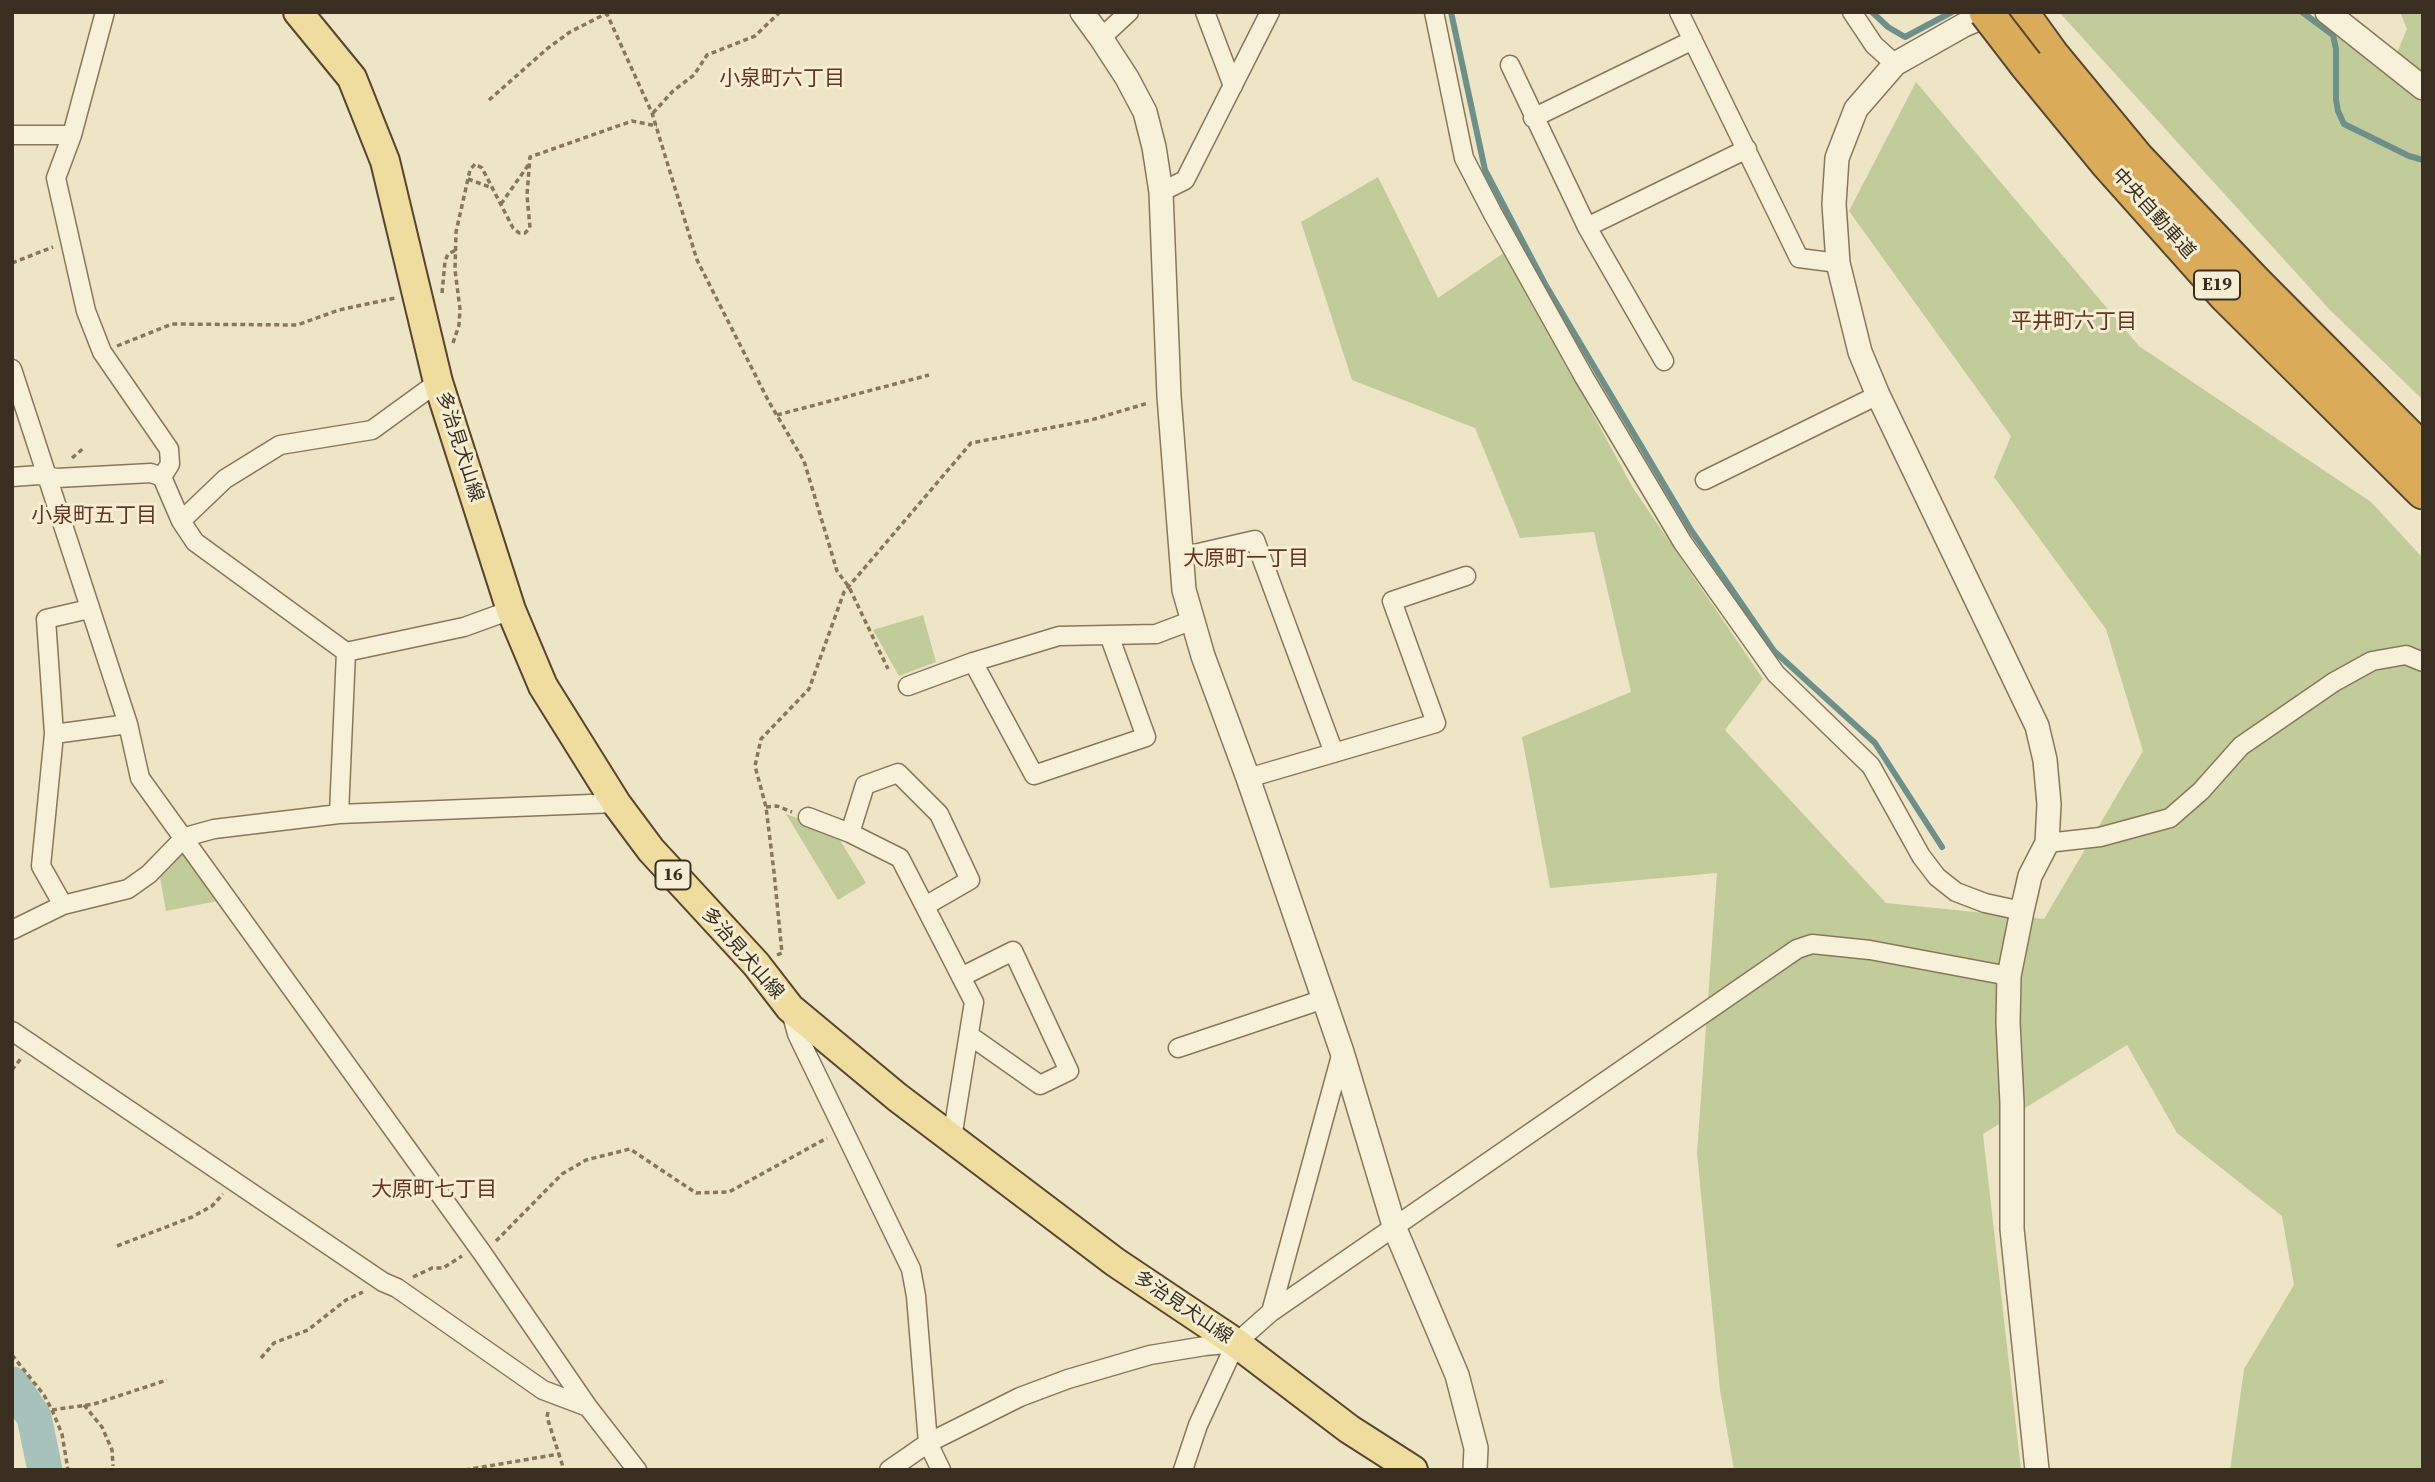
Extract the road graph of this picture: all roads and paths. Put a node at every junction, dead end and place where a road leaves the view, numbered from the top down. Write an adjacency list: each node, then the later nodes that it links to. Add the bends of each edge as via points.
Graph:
1 (105, 12): 28 (street)
2 (298, 12): 40 (main road, 多治見犬山線 / 16, via 352,78 385,161)
3 (780, 12): 24 (path, via 755,36 707,55 694,75)
4 (1082, 12): 16 (street)
5 (1129, 12): 16 (street)
6 (1205, 12): 21 (street)
7 (1270, 12): 21 (street)
8 (1434, 12): 81 (street, via 1464,158 1584,377 1683,543 1776,674 1871,766 1937,877 1985,903)
9 (1679, 12): 17 (street)
10 (1852, 12): 19 (street, via 1874,45)
11 (1986, 12): 18 (highway, 中央自動車道 / E19, bridge)
12 (1994, 12): 19 (street)
13 (2021, 12): 18 (highway, 中央自動車道 / E19)
14 (2327, 12): 22 (street)
15 (607, 13): 23 (path, via 548,48); 24 (path)
16 (1101, 38): 33 (street, via 1145,112)
17 (1693, 40): 25 (street); 29 (street)
18 (2039, 59): 49 (highway, 中央自動車道 / E19); 54 (highway, 中央自動車道 / E19, via 2108,164 2225,295)
19 (1895, 64): 39 (street, via 1856,109 1837,158)
20 (1510, 65): 25 (street)
21 (1233, 86): 33 (street, via 1185,180)
22 (2423, 88)
23 (489, 100)
24 (652, 113): 26 (path)
25 (1533, 118): 35 (street)
26 (657, 126): 30 (path, via 632,121 530,157); 48 (path, via 697,260)
27 (12, 135): 28 (street)
28 (72, 135): 36 (street, via 55,178)
29 (1747, 149): 35 (street); 39 (street, via 1799,258)
30 (530, 163): 34 (path); 34 (path, via 530,229 519,233)
31 (468, 179): 32 (path); 32 (path, via 475,164); 37 (path)
32 (492, 188): 34 (path)
33 (1161, 192): 47 (street)
34 (500, 204)
35 (1587, 228): 42 (street)
36 (68, 241): 38 (path); 41 (street)
37 (456, 250): 40 (path, via 445,261 441,302 435,310); 44 (path, via 459,325 455,341)
38 (12, 263)
39 (1838, 263): 46 (street, via 1860,352)
40 (418, 303): 41 (path, via 339,310 298,325 172,324); 44 (main road, 多治見犬山線 / 16)
41 (102, 352): 52 (street, via 169,449 170,464)
42 (1664, 360)
43 (12, 369): 50 (street)
44 (435, 370): 55 (street, via 372,430 280,445 225,479); 60 (main road, 多治見犬山線 / 16)
45 (929, 375): 48 (path)
46 (1878, 395): 53 (street); 78 (street, via 2037,726 2049,804)
47 (1169, 397): 56 (street); 58 (path, via 1091,420 971,443)
48 (777, 415): 58 (path, via 804,461 837,571)
49 (2423, 451)
50 (48, 476): 51 (street); 52 (street, via 151,473); 59 (street)
51 (12, 477)
52 (162, 477): 55 (street)
53 (1705, 480)
54 (2423, 492)
55 (181, 521): 63 (street, via 195,542)
56 (1181, 557): 61 (street); 70 (street, via 1255,540)
57 (1466, 576): 70 (street, via 1392,601 1436,723)
58 (849, 587): 66 (path); 73 (path, via 809,689 761,739 755,766)
59 (89, 610): 68 (street); 69 (street, via 46,619)
60 (511, 610): 63 (street, via 464,627); 72 (main road, 多治見犬山線 / 16, via 543,686)
61 (1193, 620): 62 (street, via 1156,634); 71 (street)
62 (1109, 635): 65 (street, via 1059,636); 65 (street, via 1146,737 1034,775)
63 (346, 652): 74 (street)
64 (2423, 662): 78 (street, via 2406,655 2372,661 2334,682 2241,746 2170,818 2100,837)
65 (973, 663): 67 (street)
66 (888, 669)
67 (908, 686)
68 (128, 724): 69 (street); 77 (street, via 140,778)
69 (54, 734): 79 (street, via 41,866)
70 (1334, 753): 71 (street)
71 (1248, 778): 86 (street)
72 (616, 803): 74 (street); 83 (main road, 多治見犬山線 / 16, via 660,861)
73 (766, 807): 75 (path, via 777,806); 83 (path, via 782,953)
74 (339, 814): 77 (street, via 214,828)
75 (808, 817): 76 (street)
76 (850, 833): 80 (street, via 900,858); 80 (street, via 864,785 898,773 939,814 970,880)
77 (184, 837): 79 (street, via 128,889); 97 (street)
78 (2047, 843): 81 (street, via 2030,877)
79 (63, 905): 82 (street)
80 (925, 906): 85 (street)
81 (2022, 911): 84 (street)
82 (12, 930)
83 (756, 964): 87 (main road, 多治見犬山線 / 16)
84 (2009, 976): 95 (street, via 1870,950 1812,944 1797,949); 120 (street, via 2012,1229)
85 (961, 977): 89 (street, via 974,1002); 89 (street, via 1013,951 1069,1071 1040,1085)
86 (1324, 999): 90 (street); 91 (street)
87 (790, 1008): 92 (street, via 797,1034); 93 (main road, 多治見犬山線 / 16)
88 (12, 1031): 94 (street)
89 (969, 1035): 93 (street)
90 (1178, 1048)
91 (1342, 1052): 95 (street); 99 (street)
92 (845, 1128): 97 (path, via 729,1192 696,1193 630,1149 586,1160 562,1174); 108 (street, via 911,1269)
93 (952, 1138): 100 (main road, 多治見犬山線 / 16, via 1115,1262)
94 (235, 1182): 96 (path, via 212,1206 192,1217); 98 (street)
95 (1395, 1228): 99 (street); 119 (street, via 1457,1375 1476,1448)
96 (117, 1246)
97 (480, 1250): 98 (path); 106 (street)
98 (390, 1285): 102 (path, via 346,1300 308,1329 274,1343); 104 (street)
99 (1271, 1312): 100 (street)
100 (1236, 1343): 108 (street, via 1150,1355 1068,1379 1020,1397); 117 (street); 118 (main road, 多治見犬山線 / 16, via 1349,1429)
101 (12, 1355): 107 (path)
102 (261, 1358)
103 (167, 1380): 105 (path)
104 (552, 1394): 106 (street); 109 (path, via 547,1417)
105 (84, 1405): 107 (path); 110 (path, via 102,1427)
106 (588, 1407): 114 (street)
107 (52, 1410): 111 (path)
108 (928, 1443): 115 (street); 116 (street)
109 (559, 1454): 112 (path); 113 (path)
110 (113, 1466)
111 (68, 1470)
112 (465, 1470)
113 (564, 1470)
114 (637, 1470)
115 (888, 1470)
116 (941, 1470)
117 (1183, 1470)
118 (1413, 1470)
119 (1475, 1470)
120 (2037, 1470)

